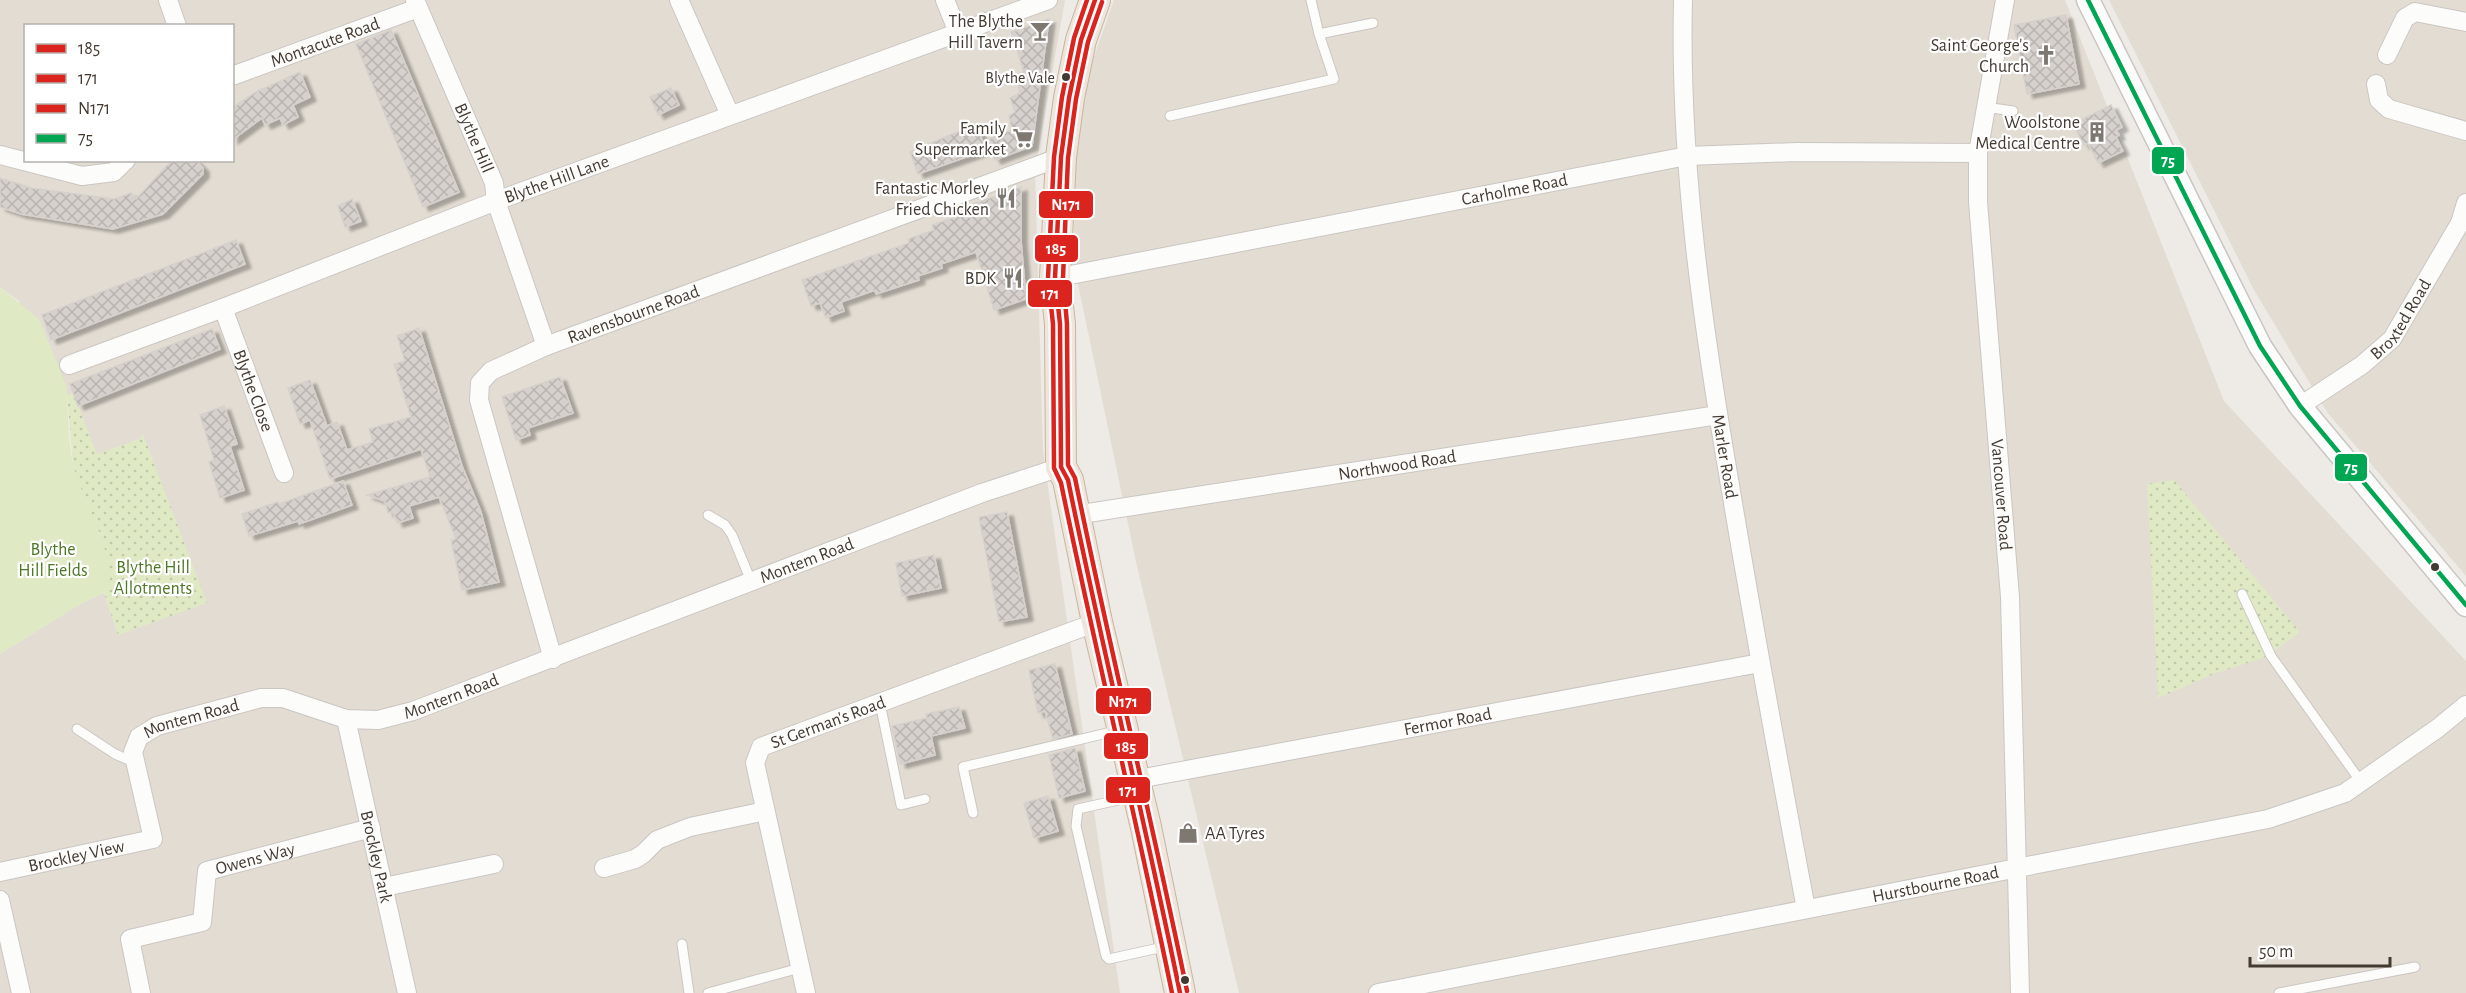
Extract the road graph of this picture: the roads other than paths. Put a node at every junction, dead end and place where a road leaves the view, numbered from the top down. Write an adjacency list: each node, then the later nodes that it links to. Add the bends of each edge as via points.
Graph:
1 (168, 0): 13 (street)
2 (679, 0): 21 (street)
3 (945, 0): 14 (street)
4 (1048, 0): 14 (street, Blythe Hill Lane)
5 (1095, 0): 27 (highway, via 1081,40)
6 (1311, 0): 15 (lane)
7 (1683, 0): 26 (street, Marler Road)
8 (2005, 0): 19 (street, Vancouver Road)
9 (2088, 0): 37 (street, via 2259,346)
10 (416, 4): 17 (street, Montacute Road); 31 (street, Blythe Hill, via 494,183)
11 (2466, 22): 16 (street, via 2415,12 2405,18)
12 (1373, 23): 15 (lane)
13 (176, 24)
14 (958, 32): 21 (street, Blythe Hill Lane)
15 (1319, 34): 22 (lane, via 1334,79)
16 (2387, 55)
17 (234, 75)
18 (2376, 84): 23 (street, via 2379,100 2389,109)
19 (1986, 107): 20 (lane); 24 (street, Vancouver Road)
20 (2013, 111)
21 (730, 115): 31 (street, Blythe Hill Lane)
22 (1170, 116)
23 (2466, 131)
24 (1978, 153): 26 (street, Carholme Road); 64 (street, Vancouver Road, via 1978,202 2010,597)
25 (0, 155): 28 (street)
26 (1687, 156): 33 (street, Carholme Road); 38 (street, Marler Road)
27 (1061, 157): 33 (highway); 35 (street, Ravensbourne Road)
28 (24, 161)
29 (27, 162): 30 (street, via 82,176 114,172)
30 (124, 162)
31 (496, 201): 34 (street, Blythe Hill Lane); 35 (street, Blythe Hill)
32 (2466, 203): 37 (street, Broxted Road, via 2460,223 2392,339 2362,365)
33 (1055, 278): 39 (highway, via 1060,324)
34 (223, 308): 36 (street, Blythe Hill Lane); 40 (street, Blythe Close)
35 (546, 346): 47 (street, Ravensbourne Road, via 491,371 480,383 479,400)
36 (69, 365)
37 (2300, 406): 45 (street)
38 (1718, 415): 42 (street, Northwood Road); 48 (street, Marler Road)
39 (1061, 467): 42 (highway, via 1068,480); 43 (street, Montem Road)
40 (284, 473)
41 (708, 515): 43 (lane, via 732,534)
42 (1075, 515): 46 (highway)
43 (751, 581): 47 (street, Montem Road)
44 (2242, 594): 55 (lane, via 2271,656)
45 (2465, 600)
46 (1098, 622): 49 (street, St German's Road); 53 (highway)
47 (553, 659): 51 (street, Montern Road, via 413,711 378,720)
48 (1760, 663): 56 (street, Fermor Road); 68 (street, Marler Road)
49 (880, 703): 57 (lane, via 901,805); 58 (street, St German's Road, via 761,747 754,763)
50 (2466, 705): 55 (street, Hurstbourne Road)
51 (346, 719): 54 (street, Montem Road, via 283,698 261,698 157,726 139,737 133,753); 60 (street, Brockley Park)
52 (77, 729): 54 (lane)
53 (1122, 730): 56 (highway); 59 (lane, via 963,767)
54 (136, 763): 61 (street, Montem Road)
55 (2361, 782): 64 (street, Hurstbourne Road, via 2345,793 2268,819)
56 (1135, 788): 70 (highway); 70 (lane, via 1122,801 1078,809 1076,819 1101,940 1109,959)
57 (925, 799)
58 (765, 811): 63 (street, via 690,827 657,840 640,857); 72 (street, St German's Road)
59 (973, 813)
60 (371, 828): 66 (street, Brockley Park); 74 (street, Owens Way, via 207,871 202,922 130,939)
61 (153, 839): 65 (street, Brockley View)
62 (494, 864): 66 (street)
63 (603, 868)
64 (2016, 868): 68 (street, Hurstbourne Road); 81 (street, Vancouver Road)
65 (0, 872)
66 (384, 887): 75 (street, Brockley Park)
67 (0, 900): 73 (street)
68 (1806, 909): 80 (street, Hurstbourne Road)
69 (681, 944): 76 (lane)
70 (1170, 945): 79 (highway)
71 (2415, 967): 82 (lane)
72 (800, 968): 77 (lane); 78 (street, St German's Road)
73 (21, 993)
74 (141, 993)
75 (407, 993)
76 (690, 993)
77 (708, 993)
78 (806, 993)
79 (1180, 993)
80 (1378, 993)
81 (2020, 993)
82 (2279, 993)

